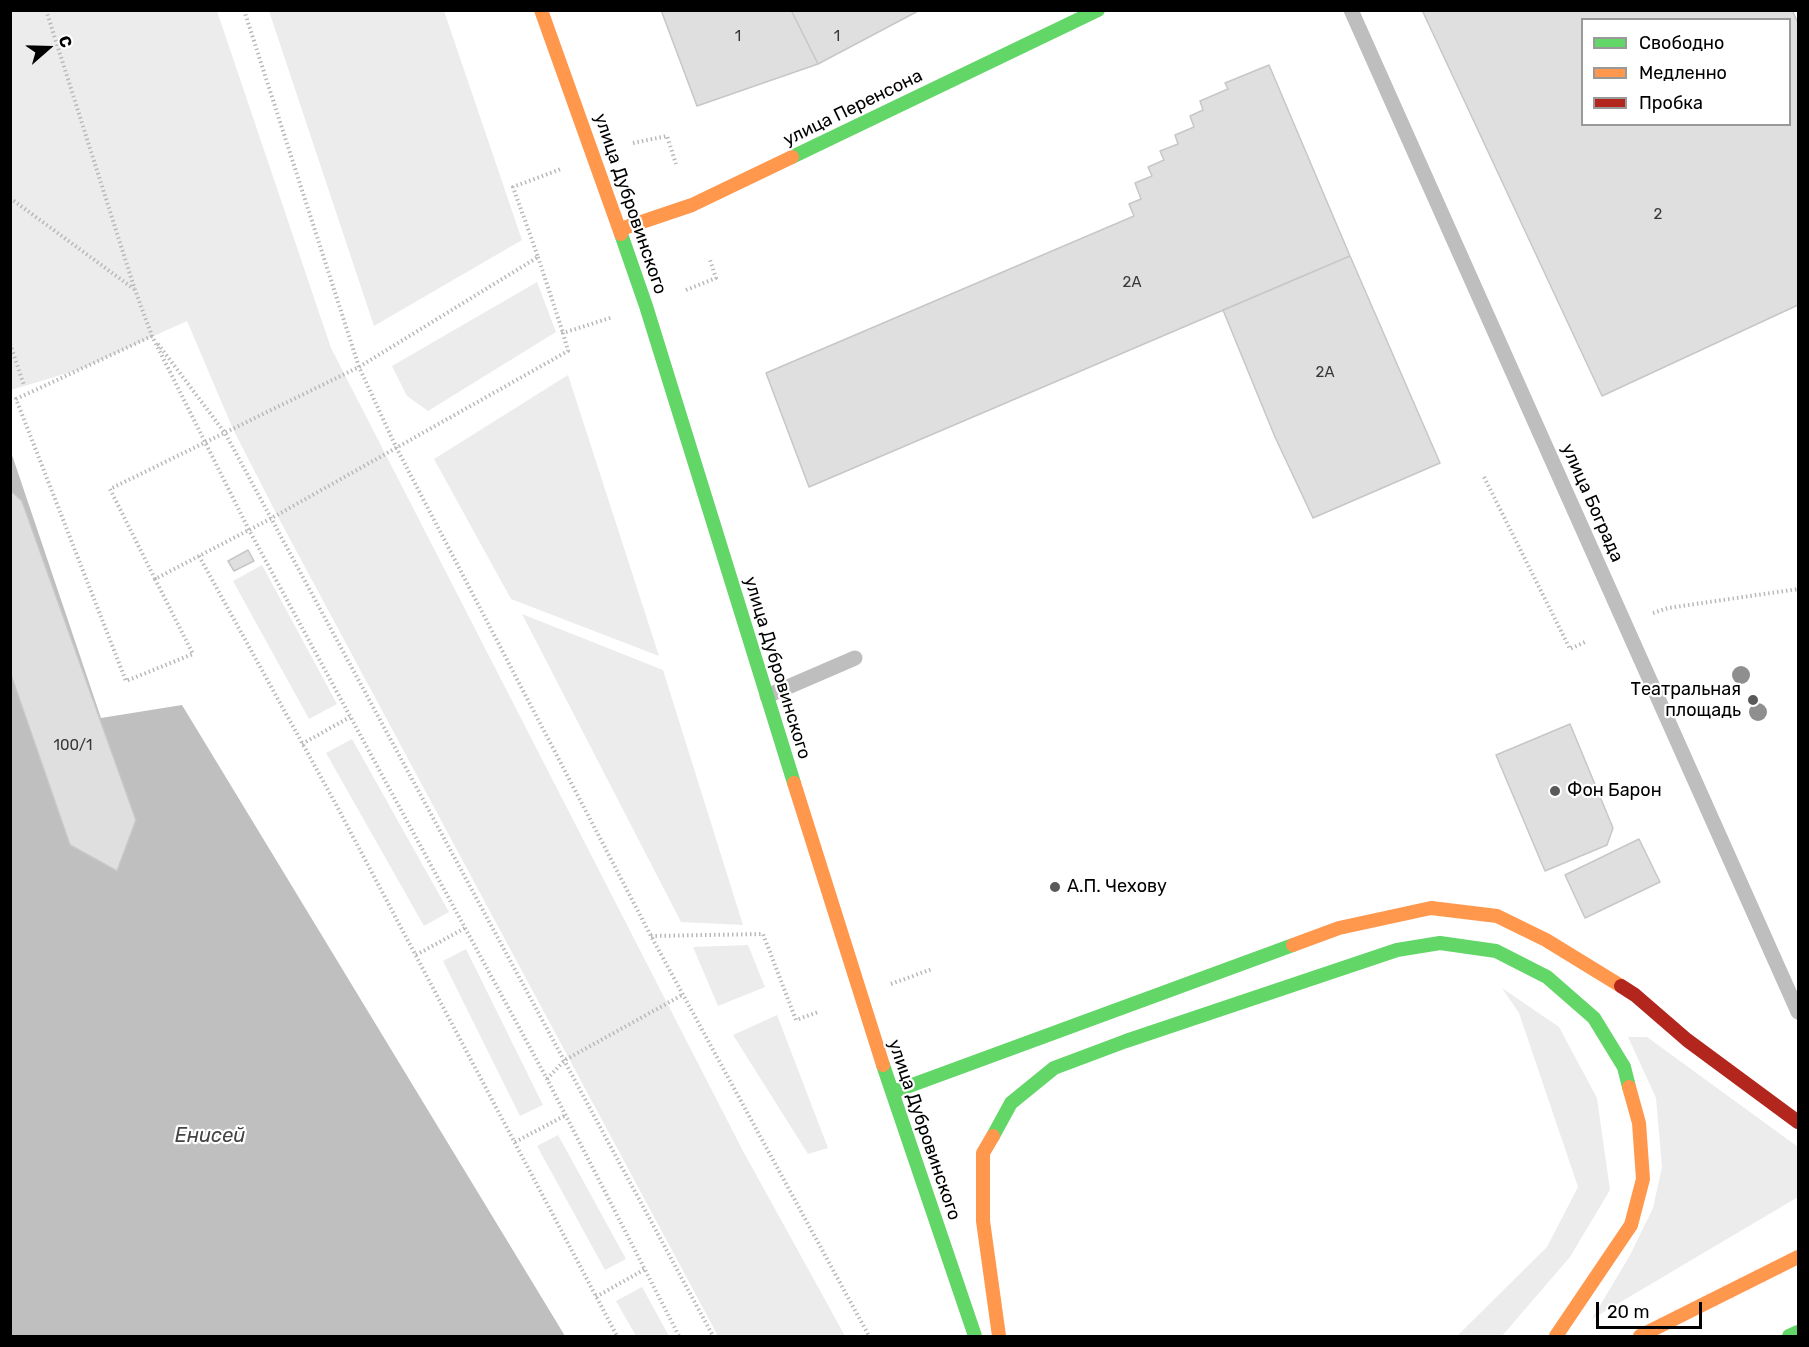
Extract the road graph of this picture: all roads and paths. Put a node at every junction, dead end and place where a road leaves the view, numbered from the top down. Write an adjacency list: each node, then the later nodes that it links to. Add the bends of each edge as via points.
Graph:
1 (46, 10): 13 (path)
2 (244, 10): 19 (path)
3 (541, 10): 10 (main road, улица Дубровинского)
4 (1098, 10): 10 (main road, улица Перенсона, via 692,205)
5 (1351, 10): 43 (lane, улица Бограда)
6 (633, 143): 7 (path, via 667,136)
7 (676, 164)
8 (561, 169): 11 (path, via 513,187)
9 (10, 198): 13 (path)
10 (621, 229): 33 (main road, улица Дубровинского)
11 (538, 257): 16 (path); 19 (path)
12 (710, 260): 14 (path, via 716,278)
13 (135, 290): 17 (path)
14 (686, 290)
15 (617, 316): 16 (path)
16 (563, 333): 23 (path, via 568,351)
17 (152, 336): 21 (path); 22 (path); 28 (path, via 16,399 126,681 194,654)
18 (10, 344): 20 (path)
19 (359, 367): 21 (path); 23 (path)
20 (24, 386)
21 (225, 433): 22 (path); 25 (path)
22 (205, 443): 26 (path); 28 (path, via 110,489)
23 (396, 447): 25 (path); 37 (path)
24 (1484, 477): 31 (path, via 1570,649)
25 (270, 519): 26 (path); 44 (path)
26 (249, 530): 27 (path); 34 (path)
27 (199, 556): 28 (path); 35 (path)
28 (155, 579)
29 (1798, 589): 30 (path)
30 (1653, 613)
31 (1585, 642)
32 (855, 658): 33 (lane)
33 (767, 696): 46 (main road, улица Дубровинского)
34 (351, 717): 35 (path); 36 (path)
35 (302, 744): 38 (path)
36 (465, 928): 38 (path); 45 (path)
37 (651, 936): 41 (path); 42 (path, via 763,934 796,1020)
38 (416, 955): 49 (path)
39 (932, 969): 40 (path)
40 (889, 985)
41 (684, 994): 44 (path); 57 (path)
42 (818, 1012)
43 (1798, 1012)
44 (565, 1060): 45 (path); 56 (path)
45 (547, 1079): 47 (path)
46 (893, 1092): 48 (main road, via 1339,928 1431,908 1497,916 1546,940 1635,995 1687,1040); 58 (main road, улица Дубровинского)
47 (566, 1115): 49 (path); 51 (path)
48 (1798, 1122)
49 (515, 1142): 52 (path)
50 (1798, 1257): 61 (main road)
51 (645, 1269): 52 (path); 55 (path)
52 (596, 1297): 54 (path)
53 (1798, 1332): 62 (main road)
54 (617, 1336)
55 (679, 1336)
56 (713, 1336)
57 (869, 1336)
58 (975, 1336)
59 (999, 1336): 60 (main road, via 984,1221 983,1153 1011,1103 1054,1068 1126,1041 1398,950 1440,943 1496,951 1547,977 1594,1018 1624,1067 1639,1123 1643,1179 1631,1225)
60 (1556, 1336)
61 (1640, 1336)
62 (1789, 1336)

